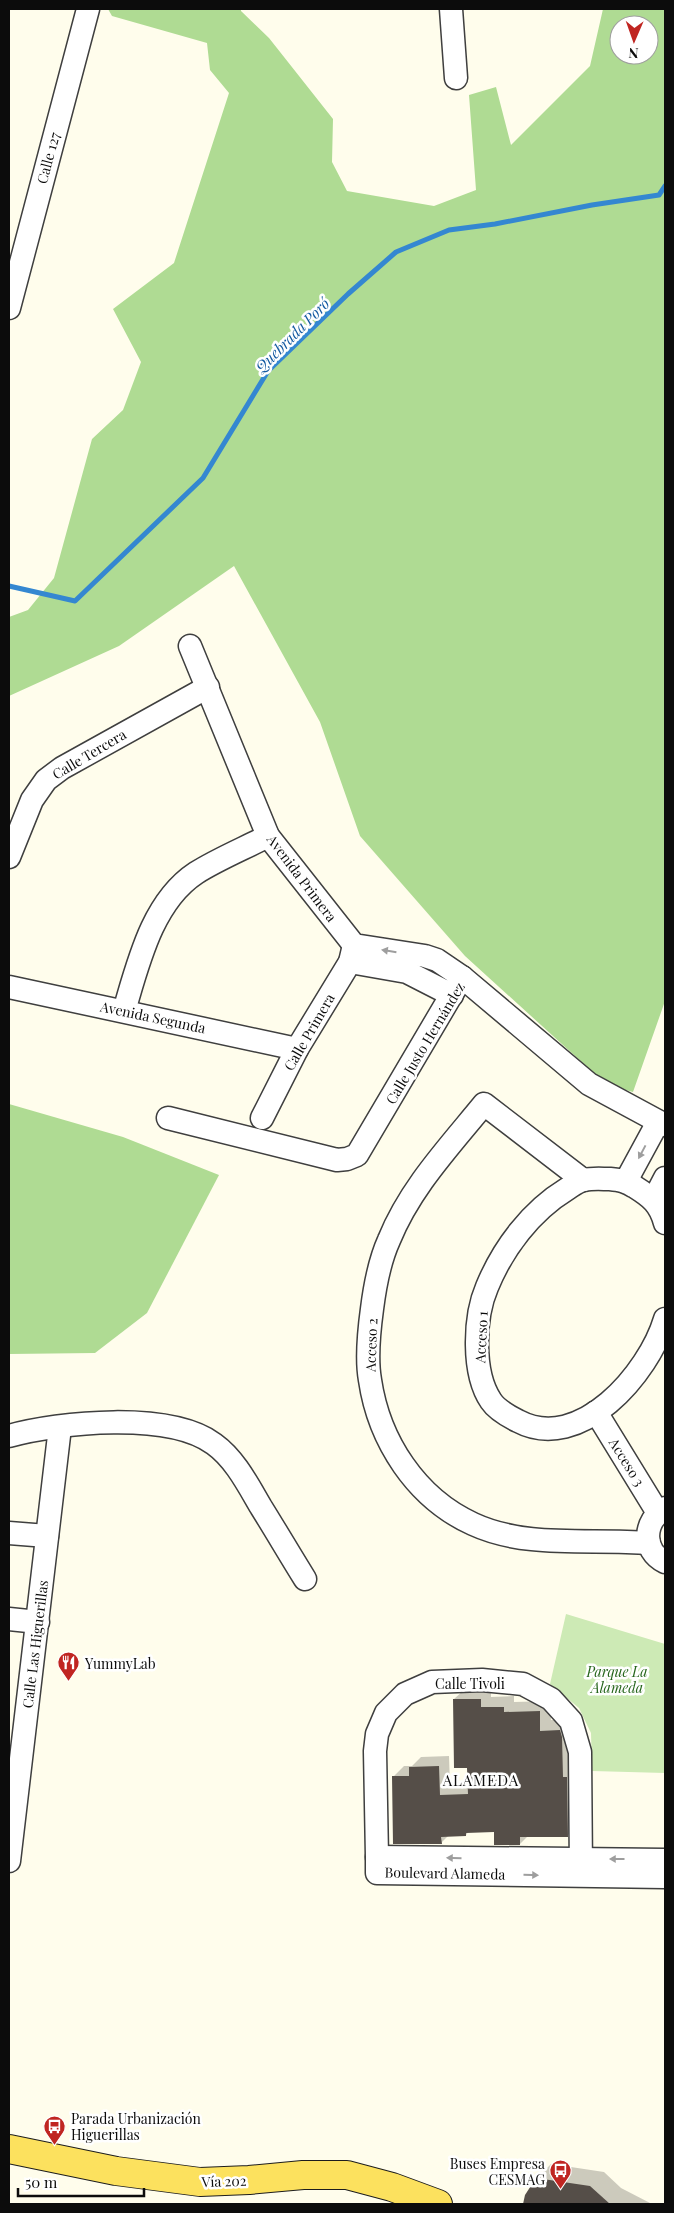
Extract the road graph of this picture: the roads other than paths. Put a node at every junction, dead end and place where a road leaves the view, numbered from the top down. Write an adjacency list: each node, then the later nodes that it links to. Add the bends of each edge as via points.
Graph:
1 (451, 9): 3 (street)
2 (86, 17): 4 (street, Calle 127)
3 (456, 78)
4 (9, 308)
5 (190, 646): 6 (street, Avenida Primera)
6 (208, 686): 7 (street, Avenida Primera); 8 (street, Calle Tercera, via 46,780 32,800)
7 (268, 836): 9 (street, Avenida Primera); 12 (street, via 195,874 172,896 158,914 142,950)
8 (9, 857)
9 (352, 954): 10 (street, via 425,956 437,960); 13 (street, Calle Primera)
10 (457, 986): 14 (street, Calle Justo Hernández, via 357,1155 337,1160); 16 (street, Calle Justo Hernández, via 589,1084)
11 (9, 987): 12 (street, Avenida Segunda)
12 (124, 1011): 13 (street, Avenida Segunda)
13 (297, 1049): 15 (street, Calle Primera)
14 (168, 1118)
15 (262, 1118)
16 (661, 1124): 19 (street, one-way to 19)
17 (665, 1178): 20 (street, Acceso 1)
18 (583, 1180): 19 (street, Acceso 1); 22 (street, Acceso 1, via 550,1200 524,1226 503,1255 486,1288 480,1313 478,1363 482,1385 492,1403 526,1426 546,1429 568,1426); 28 (street, Acceso 2, via 484,1104 412,1194 389,1238 376,1277 370,1329 370,1379 377,1411 390,1444 408,1473 451,1512 475,1525 514,1537)
19 (626, 1181): 20 (street, Acceso 1)
20 (662, 1214)
21 (665, 1319): 22 (street, Acceso 1, via 661,1333 641,1368 618,1395)
22 (596, 1412): 25 (street, Acceso 3)
23 (60, 1427): 24 (street); 27 (street, Calle Las Higuerillas); 30 (street, via 98,1422 135,1423 186,1430 214,1444 238,1468)
24 (9, 1436)
25 (661, 1510): 28 (street, via 649,1526)
26 (9, 1533): 27 (street)
27 (46, 1536): 32 (street, Calle Las Higuerillas)
28 (648, 1543): 29 (street)
29 (665, 1562)
30 (305, 1579)
31 (9, 1619): 32 (street)
32 (38, 1622): 33 (street, Calle Las Higuerillas)
33 (12, 1806): 36 (street, Calle Las Higuerillas)
34 (377, 1857): 37 (street, Boulevard Alameda); 37 (street, Calle Tivoli, via 375,1751 377,1734 386,1713 405,1694 432,1682 482,1680 523,1684 551,1699 571,1721 580,1752)
35 (665, 1860): 37 (street, Boulevard Alameda, one-way to 37)
36 (9, 1861)
37 (581, 1867): 38 (street, Boulevard Alameda)
38 (665, 1876)
39 (9, 2150): 40 (main road, Vía 202, via 116,2171 200,2182 303,2174 347,2175)
40 (438, 2204)

